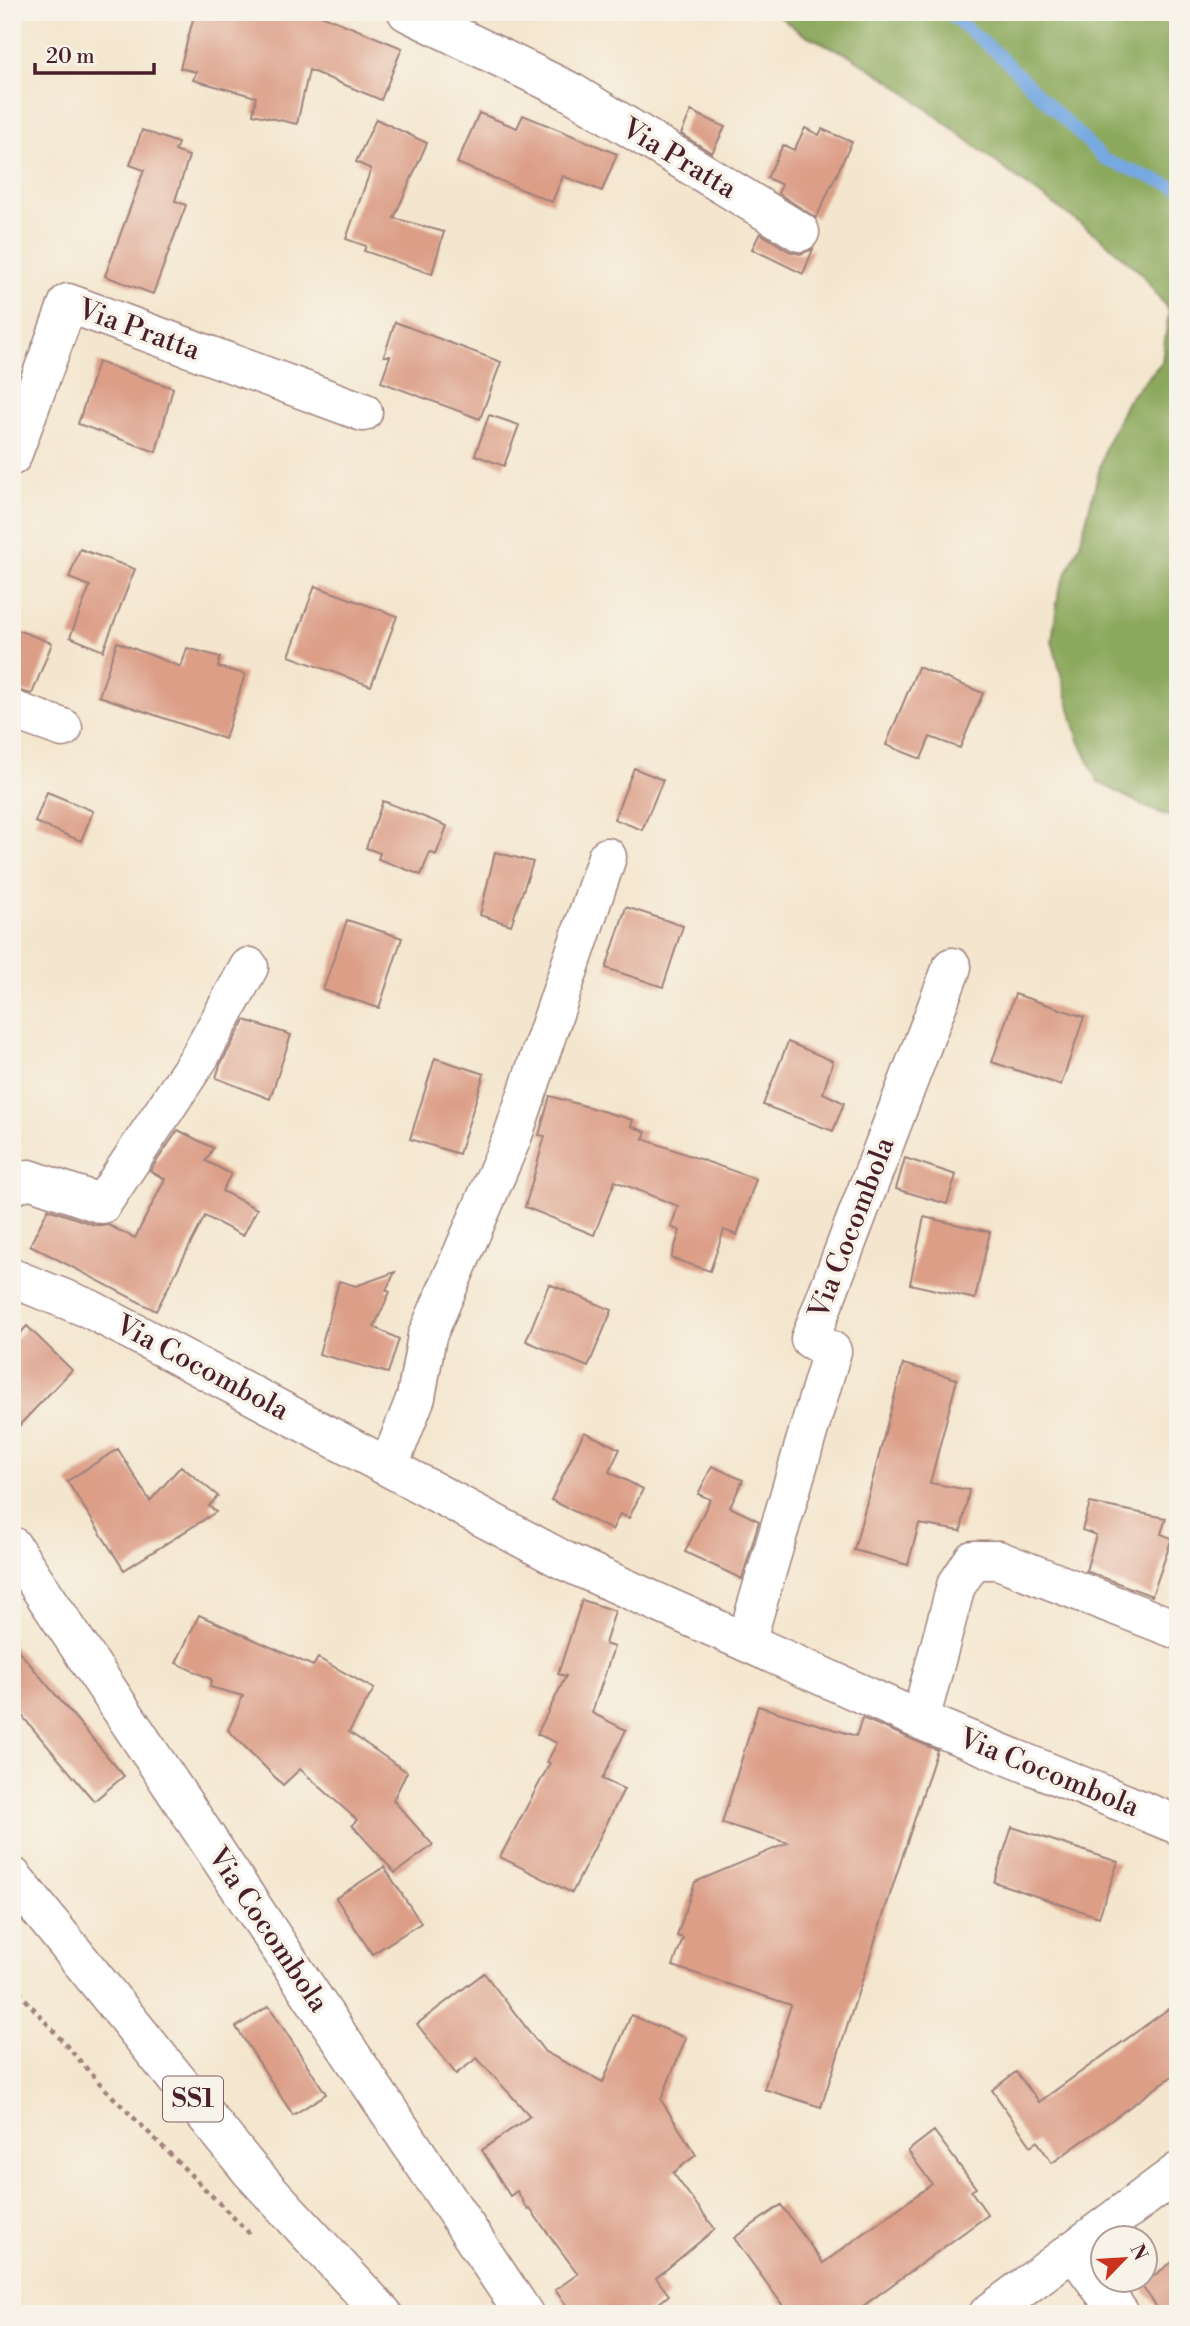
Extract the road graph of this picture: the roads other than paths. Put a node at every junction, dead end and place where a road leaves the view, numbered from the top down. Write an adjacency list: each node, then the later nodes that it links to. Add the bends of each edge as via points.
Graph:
1 (407, 12): 2 (street, Via Pratta, via 571,92)
2 (800, 232)
3 (363, 412): 4 (street, Via Pratta, via 68,303)
4 (12, 456)
5 (12, 710): 6 (street)
6 (64, 728)
7 (607, 858): 12 (street, via 512,1138 427,1336 416,1397)
8 (249, 967): 10 (street, via 199,1058 102,1204 29,1179)
9 (952, 967): 15 (street, Via Cocombola, via 810,1339 832,1351)
10 (12, 1186)
11 (12, 1278): 12 (street, Via Cocombola, via 90,1309)
12 (388, 1466): 15 (street, Via Cocombola, via 565,1561)
13 (12, 1546): 22 (street, Via Cocombola)
14 (1178, 1630): 16 (street, via 998,1560 973,1560 956,1586)
15 (746, 1642): 16 (street, Via Cocombola)
16 (920, 1720): 17 (street, Via Cocombola)
17 (1178, 1825)
18 (12, 1875): 21 (street, SS1, via 250,2170)
19 (1178, 2172): 20 (street)
20 (1073, 2250): 23 (street); 24 (street)
21 (383, 2314)
22 (524, 2314)
23 (988, 2314)
24 (1120, 2314)

